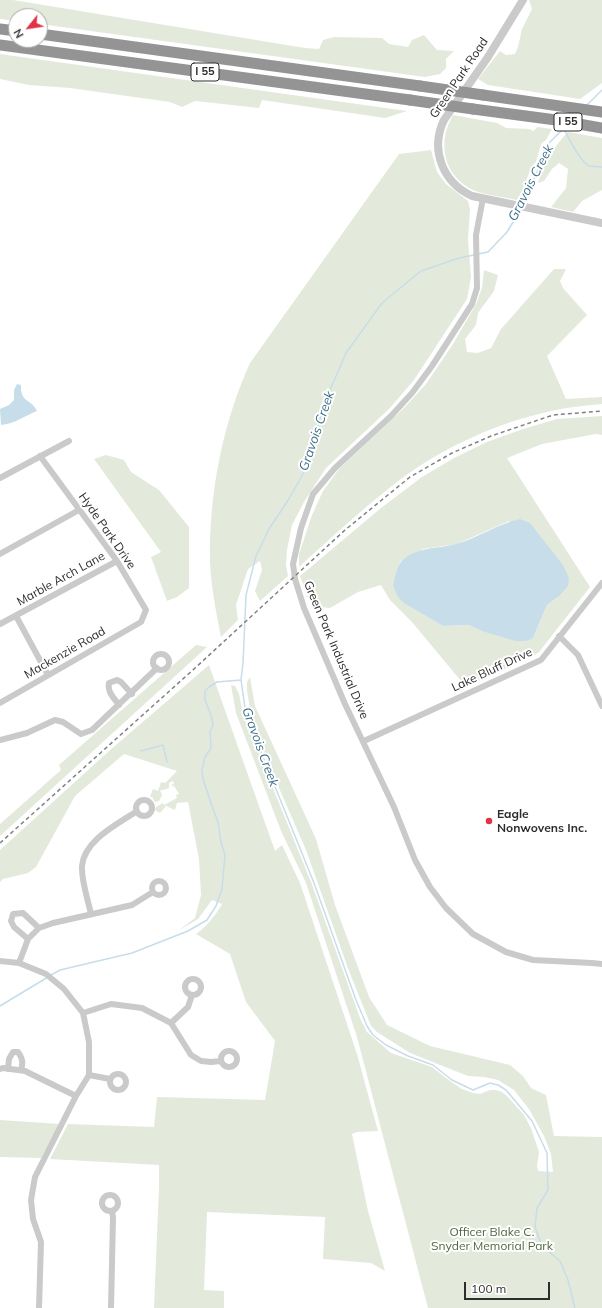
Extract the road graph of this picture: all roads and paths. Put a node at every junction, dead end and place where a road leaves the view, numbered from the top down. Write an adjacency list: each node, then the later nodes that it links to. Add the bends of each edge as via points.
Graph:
1 (522, 0): 6 (street, Green Park Road, via 488,56 448,112 438,135 438,154 450,179 466,193)
2 (48, 35): 4 (highway, I 55, bridge)
3 (0, 45): 5 (highway, I 55, bridge)
4 (602, 112)
5 (602, 128)
6 (483, 198): 7 (street, Green Park Road); 26 (street, Green Park Industrial Drive, via 477,226 478,288 472,304 412,392 391,416 335,468 313,494 301,528 293,564 304,608)
7 (602, 223)
8 (69, 441): 9 (street)
9 (40, 456): 10 (street); 11 (street, Hyde Park Drive)
10 (0, 478)
11 (79, 510): 12 (street); 13 (street, Hyde Park Drive)
12 (0, 554)
13 (117, 561): 15 (street, Marble Arch Lane); 16 (street, Hyde Park Drive, via 145,607)
14 (602, 583): 18 (street, Lake Bluff Drive)
15 (16, 616): 17 (street, Marble Arch Lane); 20 (street, Marble Arch Lane)
16 (141, 622): 20 (street, Mackenzie Road)
17 (0, 624)
18 (559, 636): 24 (street, via 578,655); 26 (street, Lake Bluff Drive, via 541,660)
19 (157, 668): 21 (street)
20 (48, 676): 22 (street, Mackenzie Road)
21 (132, 694): 23 (street); 23 (street, via 117,680 109,683 108,688)
22 (0, 703)
23 (119, 705): 25 (street, via 87,733 81,734 63,722 55,720 27,733)
24 (602, 706)
25 (0, 740)
26 (364, 742): 34 (street, Green Park Industrial Drive, via 430,887 450,912 473,934 506,952 533,960)
27 (137, 812): 29 (street, via 96,840 85,853 82,865)
28 (153, 892): 29 (street, via 132,905)
29 (91, 914): 30 (street)
30 (39, 928): 31 (street); 31 (street, via 23,913 14,914 11,921 14,927)
31 (28, 939): 33 (street)
32 (0, 961): 33 (street)
33 (19, 962): 36 (street, via 46,974 64,989)
34 (602, 964)
35 (192, 995): 37 (street, via 188,1007)
36 (83, 1013): 37 (street, via 111,1004 142,1008); 42 (street, via 89,1042)
37 (171, 1023): 38 (street, via 191,1055 201,1061)
38 (221, 1061)
39 (8, 1068): 40 (street); 41 (street); 41 (street, via 13,1052 18,1052 22,1058)
40 (0, 1069)
41 (22, 1070): 44 (street)
42 (89, 1076): 43 (street); 44 (street)
43 (110, 1079)
44 (76, 1096): 46 (street, via 35,1177 31,1200 33,1219 41,1242)
45 (112, 1211): 47 (street)
46 (40, 1308)
47 (111, 1308)

